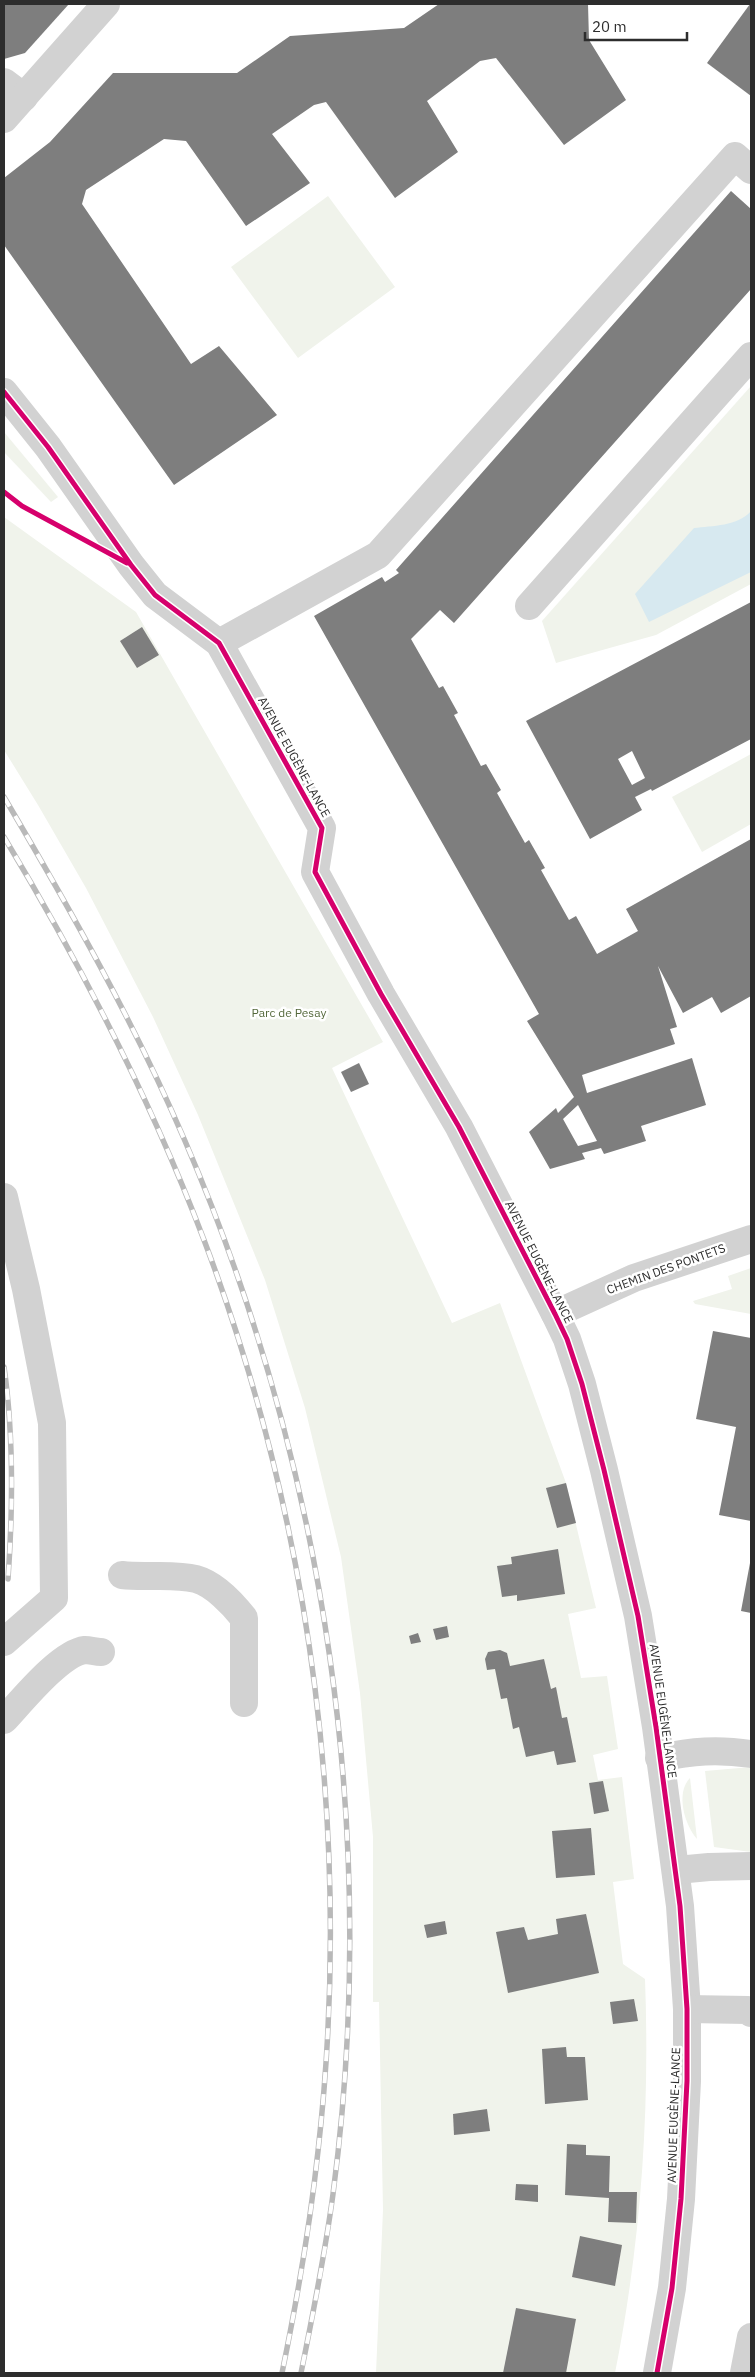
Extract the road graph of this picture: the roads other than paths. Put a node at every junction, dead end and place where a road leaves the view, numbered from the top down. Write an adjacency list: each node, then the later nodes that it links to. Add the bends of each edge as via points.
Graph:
1 (106, 4): 2 (street)
2 (14, 90): 3 (street)
3 (4, 119)
4 (751, 170): 8 (street, via 735,156 378,555)
5 (751, 356): 7 (street)
6 (4, 392): 8 (street, AVENUE EUGÈNE-LANCE, via 155,595)
7 (529, 606)
8 (220, 643): 11 (street, AVENUE EUGÈNE-LANCE, via 322,828 315,872 381,994 459,1127)
9 (4, 1197): 13 (street, via 52,1422 54,1598)
10 (751, 1239): 11 (street, CHEMIN DES PONTETS, via 634,1278)
11 (555, 1314): 18 (street, AVENUE EUGÈNE-LANCE, via 582,1384 604,1470 638,1616)
12 (122, 1575): 15 (street, via 198,1579 236,1608 244,1618)
13 (4, 1642)
14 (101, 1652): 16 (street, via 85,1650 72,1655 51,1670)
15 (244, 1703)
16 (4, 1720)
17 (751, 1754): 18 (street, via 716,1750)
18 (659, 1758): 20 (street, AVENUE EUGÈNE-LANCE)
19 (751, 1866): 20 (street)
20 (677, 1870): 21 (street, AVENUE EUGÈNE-LANCE)
21 (687, 2009): 22 (street, via 723,2008); 24 (street, AVENUE EUGÈNE-LANCE, via 681,2199 672,2288)
22 (751, 2013)
23 (751, 2337): 25 (street)
24 (657, 2373)
25 (744, 2373)

